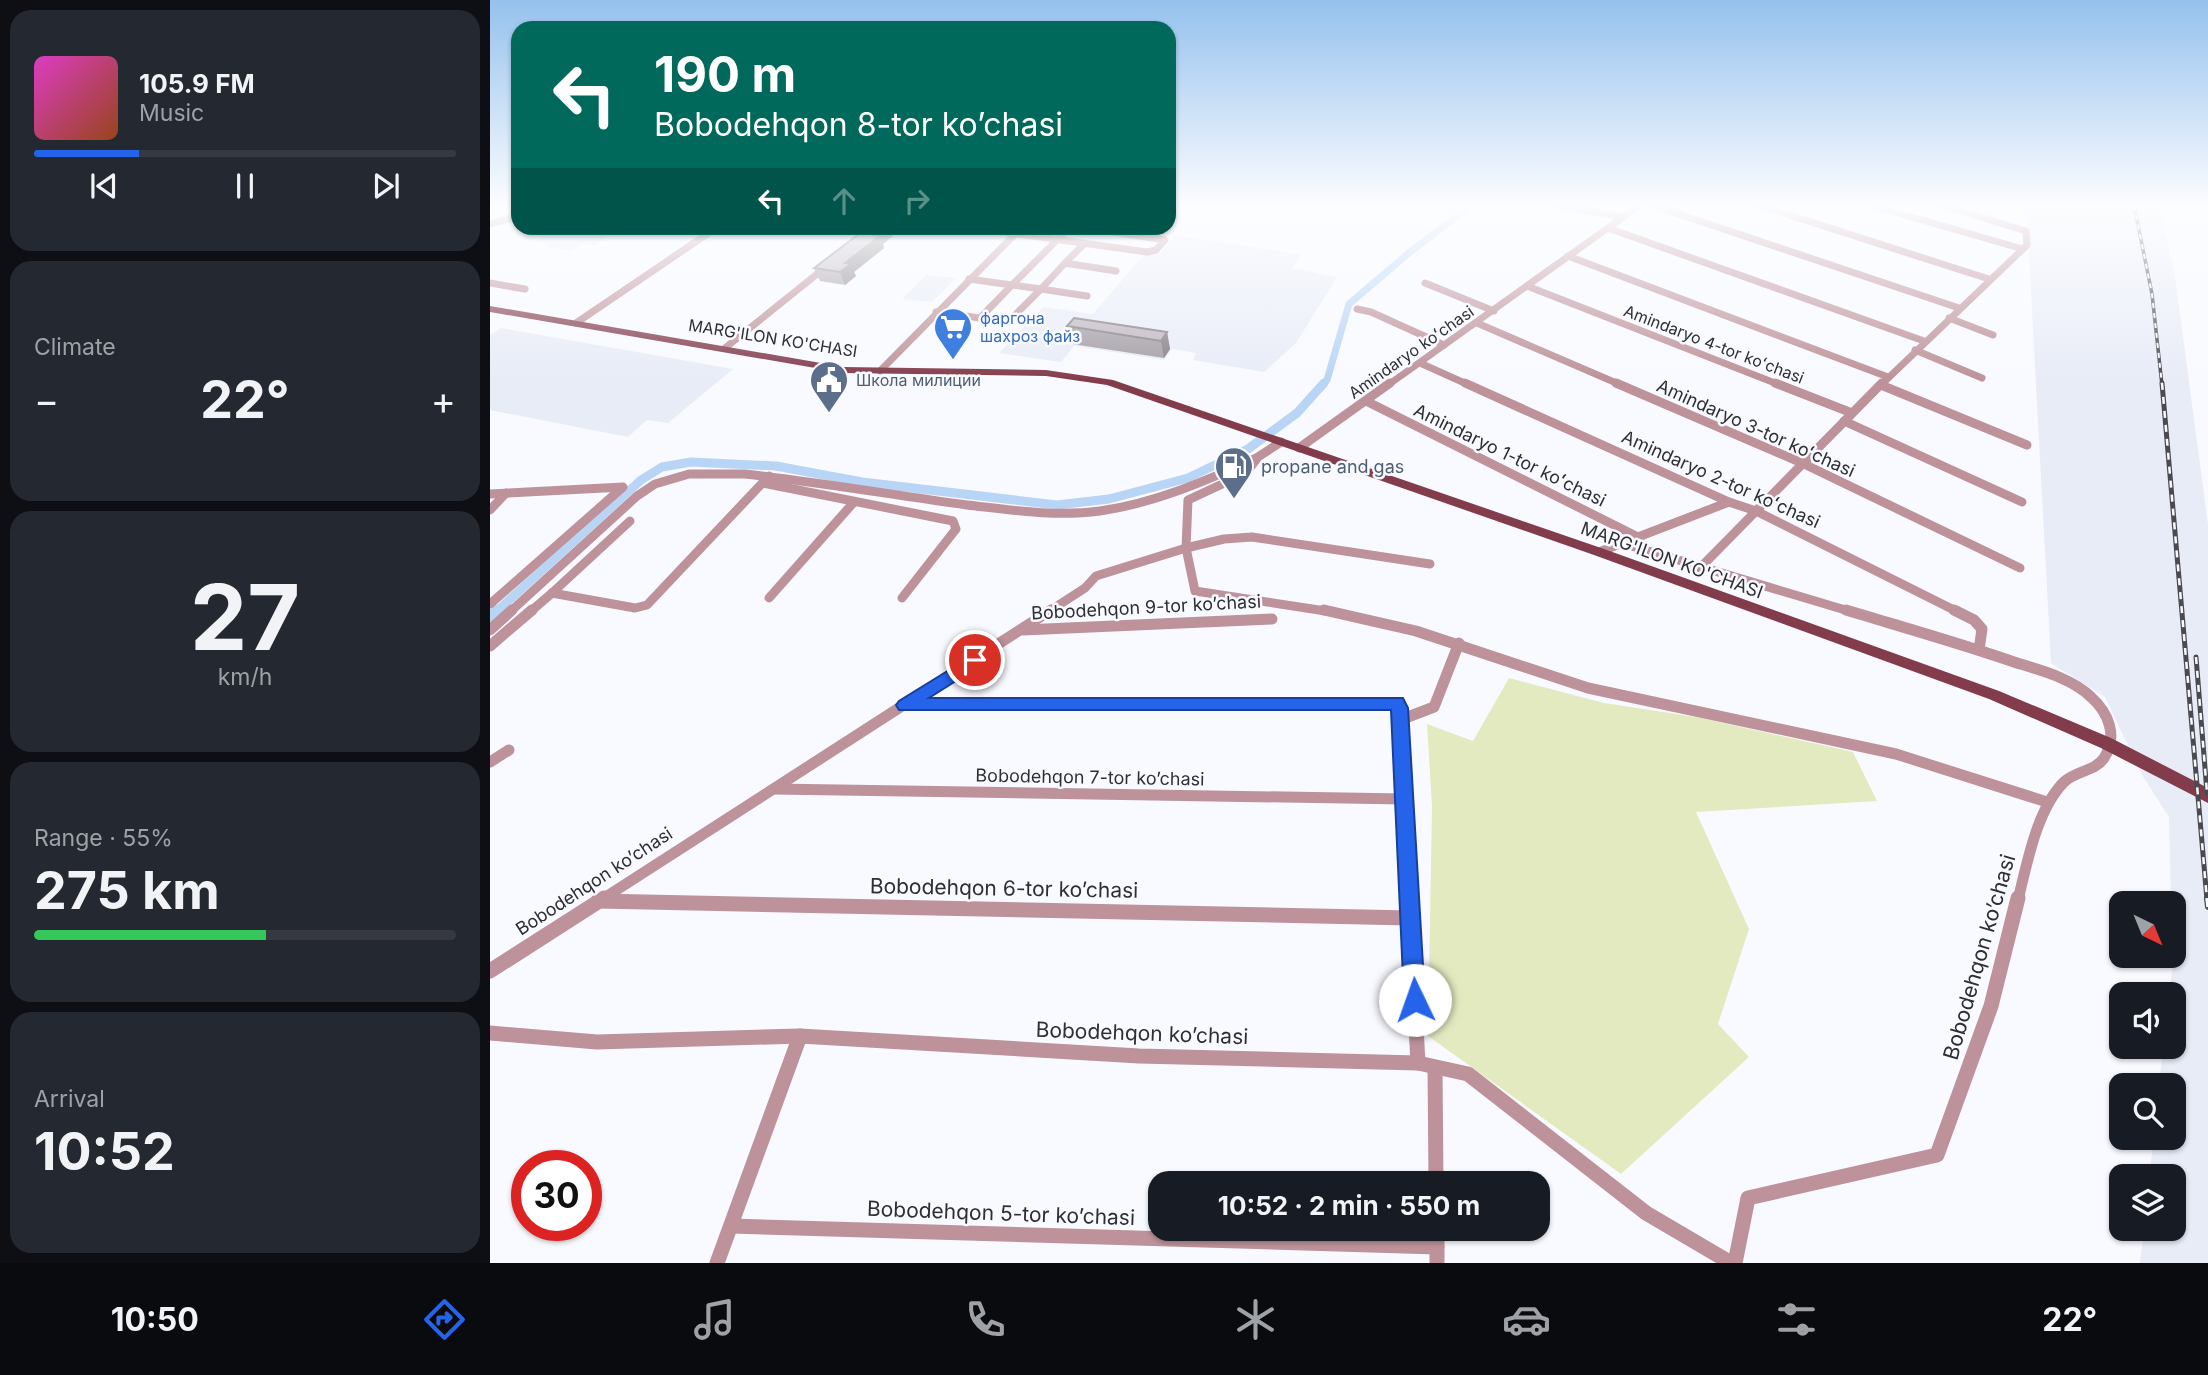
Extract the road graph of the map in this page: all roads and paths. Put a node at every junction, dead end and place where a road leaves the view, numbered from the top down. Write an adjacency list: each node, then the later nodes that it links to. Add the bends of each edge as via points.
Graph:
1 (663, 264): 30 (street)
2 (830, 264): 35 (street)
3 (985, 264): 14 (street)
4 (1032, 264): 18 (street)
5 (1064, 264): 21 (street)
6 (1071, 264): 13 (street)
7 (1557, 264): 19 (street, Amindaryo koʻchasi)
8 (1589, 264): 39 (street)
9 (1709, 264): 33 (street)
10 (1828, 264): 23 (street)
11 (1942, 264): 15 (street)
12 (2006, 264): 15 (street)
13 (1116, 271)
14 (970, 279): 18 (street); 27 (street)
15 (1989, 279): 23 (street)
16 (1425, 283): 26 (street)
17 (490, 284): 20 (street)
18 (1012, 285): 21 (street); 28 (street)
19 (1527, 286): 26 (street, Amindaryo koʻchasi); 43 (street, Amindaryo 4-tor koʻchasi)
20 (524, 289)
21 (1041, 289): 22 (street); 28 (street, via 1008,322)
22 (1087, 296)
23 (1959, 308): 29 (street)
24 (490, 309): 30 (main road, MARG'ILON KO'CHASI)
25 (1357, 309): 34 (street)
26 (1494, 311): 31 (street, Amindaryo koʻchasi)
27 (936, 312): 28 (street); 38 (street)
28 (979, 318)
29 (1949, 318): 32 (street); 33 (street)
30 (576, 323): 35 (main road, MARG'ILON KO'CHASI)
31 (1477, 323): 34 (street, Amindaryo koʻchasi); 49 (street, Amindaryo 3-tor koʻchasi)
32 (1993, 335)
33 (1924, 341): 36 (street)
34 (1444, 345): 37 (street, Amindaryo koʻchasi)
35 (725, 348): 38 (main road, MARG'ILON KO'CHASI, via 844,370)
36 (1915, 350): 39 (street); 40 (street)
37 (1420, 363): 42 (street, Amindaryo koʻchasi); 54 (street, Amindaryo 2-tor koʻchasi)
38 (880, 371): 45 (main road, MARG'ILON KO'CHASI, via 1046,373 1109,382)
39 (1888, 377): 41 (street)
40 (1982, 378)
41 (1881, 385): 43 (street); 46 (street)
42 (1366, 401): 47 (street, Amindaryo koʻchasi); 59 (street, Amindaryo 1-tor koʻchasi)
43 (1852, 413): 44 (street)
44 (1844, 421): 49 (street); 55 (street)
45 (1277, 441): 47 (main road, MARG'ILON KO'CHASI); 48 (street)
46 (2027, 445)
47 (1300, 448): 62 (main road, MARG'ILON KO'CHASI)
48 (1258, 457): 50 (street, via 1150,499 1075,513 1002,510); 61 (street, via 1246,472 1188,500)
49 (1802, 463): 57 (street); 65 (street, Amindaryo 3-tor koʻchasi)
50 (766, 480): 53 (street); 66 (street, via 647,605 635,608); 71 (street, via 688,474 655,483)
51 (506, 493): 52 (street); 56 (street); 69 (street, via 623,486)
52 (490, 494)
53 (855, 502): 67 (street); 68 (street, via 956,524)
54 (1729, 502): 57 (street, Amindaryo 2-tor koʻchasi); 59 (street)
55 (2022, 502)
56 (490, 510)
57 (1756, 511): 64 (street); 75 (street, Amindaryo 2-tor koʻchasi, via 1974,620 1982,629)
58 (630, 521): 66 (street)
59 (1640, 538): 60 (street)
60 (1625, 544): 62 (street); 64 (street)
61 (1185, 548): 63 (street, Bobodehqon koʼchasi, via 1252,537); 72 (street, Bobodehqon koʼchasi, via 1096,576 1085,589); 73 (street, via 1195,591 1314,608)
62 (1599, 552): 81 (main road, MARG'ILON KO'CHASI, via 2057,720)
63 (1430, 564)
64 (1700, 568): 75 (street)
65 (2020, 568)
66 (552, 593): 74 (street)
67 (769, 598)
68 (902, 598)
69 (490, 604)
70 (1272, 619): 72 (street, Bobodehqon 9-tor koʼchasi)
71 (490, 630)
72 (1021, 630): 76 (street, Bobodehqon koʼchasi)
73 (1458, 643): 77 (street, via 1434,707); 83 (street, via 1588,688 1896,754)
74 (490, 646)
75 (1979, 650): 83 (street, via 2078,687 2091,696 2109,721 2112,732 2104,760 2065,780)
76 (905, 705): 77 (street, via 1391,701 1399,708); 80 (street, Bobodehqon koʼchasi)
77 (1400, 720): 82 (street)
78 (509, 750): 79 (street)
79 (490, 762)
80 (774, 789): 82 (street, Bobodehqon 7-tor koʼchasi); 84 (street, Bobodehqon koʼchasi)
81 (2208, 796)
82 (1404, 799): 85 (street)
83 (2047, 802): 95 (street, Bobodehqon koʼchasi, via 1991,1006 1937,1156 1748,1198)
84 (598, 901): 85 (street, Bobodehqon 6-tor koʼchasi); 86 (street, Bobodehqon koʼchasi)
85 (1410, 918): 89 (street)
86 (492, 966)
87 (490, 1033): 88 (street, Bobodehqon koʼchasi, via 597,1042)
88 (800, 1036): 89 (street, Bobodehqon koʼchasi, via 1139,1056); 92 (street)
89 (1418, 1063): 90 (street, Bobodehqon koʼchasi)
90 (1435, 1068): 91 (street); 95 (street, Bobodehqon koʼchasi, via 1468,1074 1646,1213)
91 (1436, 1171)
92 (731, 1226): 93 (street, Bobodehqon 5-tor koʼchasi); 94 (street)
93 (1437, 1255)
94 (717, 1263)
95 (1733, 1263)

